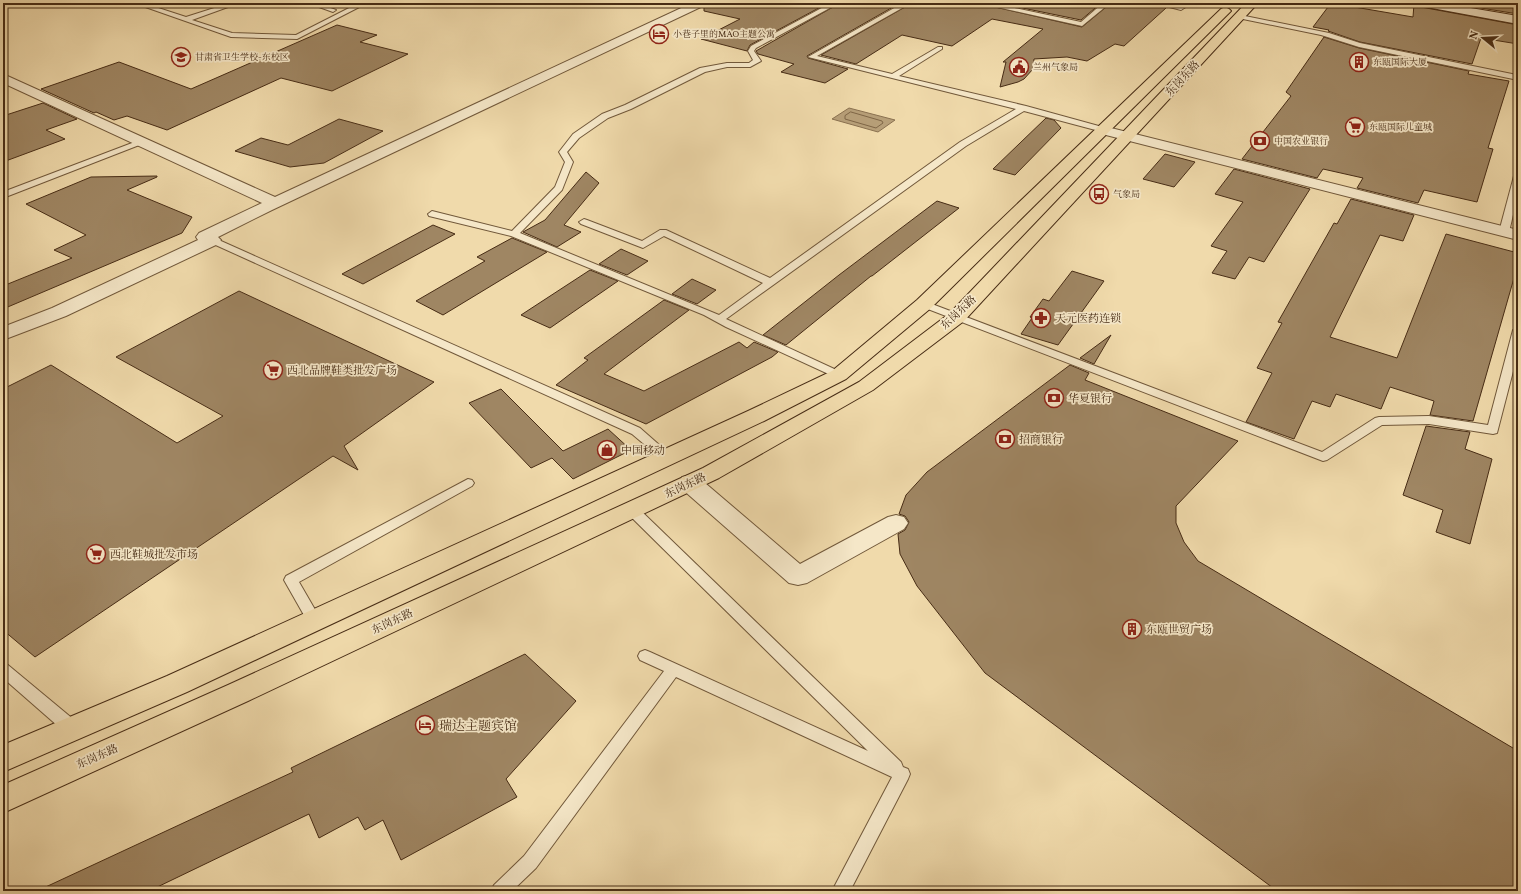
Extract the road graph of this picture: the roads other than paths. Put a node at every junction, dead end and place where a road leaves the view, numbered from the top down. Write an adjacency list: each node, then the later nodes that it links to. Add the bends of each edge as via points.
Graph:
1 (137, 3): 15 (lane)
2 (236, 3): 15 (lane)
3 (311, 3): 14 (lane)
4 (364, 3): 15 (lane, via 297,37 231,35)
5 (701, 3): 29 (street)
6 (836, 3): 32 (lane, via 753,47 751,51 757,60 750,65 727,65 703,70 605,116 576,136 563,152 569,162 559,188)
7 (908, 3): 20 (lane, via 811,57)
8 (982, 3): 9 (lane, via 1082,24)
9 (1107, 3)
10 (1157, 3): 11 (lane, via 1181,8)
11 (1189, 3)
12 (1421, 3): 16 (street)
13 (1242, 8): 17 (lane); 24 (main road, 东岗东路); 25 (main road, 东岗东路)
14 (333, 10)
15 (187, 19)
16 (1518, 20)
17 (1323, 34): 19 (lane); 22 (lane, via 1359,45)
18 (940, 48): 20 (lane)
19 (1434, 56)
20 (894, 77): 23 (lane)
21 (3, 78): 26 (street)
22 (1518, 78)
23 (1023, 108): 24 (lane); 35 (lane, via 963,144)
24 (1103, 130): 25 (street); 36 (main road, 东岗东路)
25 (1127, 136): 33 (street); 37 (main road, 东岗东路)
26 (143, 142): 28 (lane); 29 (street)
27 (1518, 176): 33 (lane)
28 (3, 195)
29 (274, 202): 34 (street, via 205,237)
30 (432, 214): 32 (lane)
31 (584, 222): 35 (lane, via 643,244 663,232)
32 (514, 234): 38 (lane)
33 (1511, 234)
34 (212, 240): 40 (street, via 59,312); 42 (lane, via 636,431)
35 (770, 282): 38 (lane)
36 (924, 304): 37 (lane); 41 (main road, 东岗东路)
37 (957, 317): 39 (lane, via 1323,457 1379,421 1429,420 1492,430); 43 (main road, 东岗东路, via 866,386 711,473)
38 (719, 319): 41 (lane)
39 (1518, 330)
40 (3, 334)
41 (838, 375): 42 (main road, 东岗东路)
42 (667, 457): 47 (main road, 东岗东路)
43 (690, 482): 45 (main road, 东岗东路); 46 (street, via 798,576)
44 (468, 483): 47 (lane, via 291,580)
45 (632, 510): 53 (lane); 54 (main road, 东岗东路)
46 (896, 523)
47 (314, 620): 51 (main road, 东岗东路)
48 (645, 656): 50 (lane)
49 (3, 669): 51 (lane)
50 (674, 669): 53 (lane); 55 (lane, via 530,862)
51 (73, 729): 52 (main road, 东岗东路)
52 (3, 759)
53 (902, 774): 56 (lane)
54 (3, 799)
55 (500, 891)
56 (841, 891)

